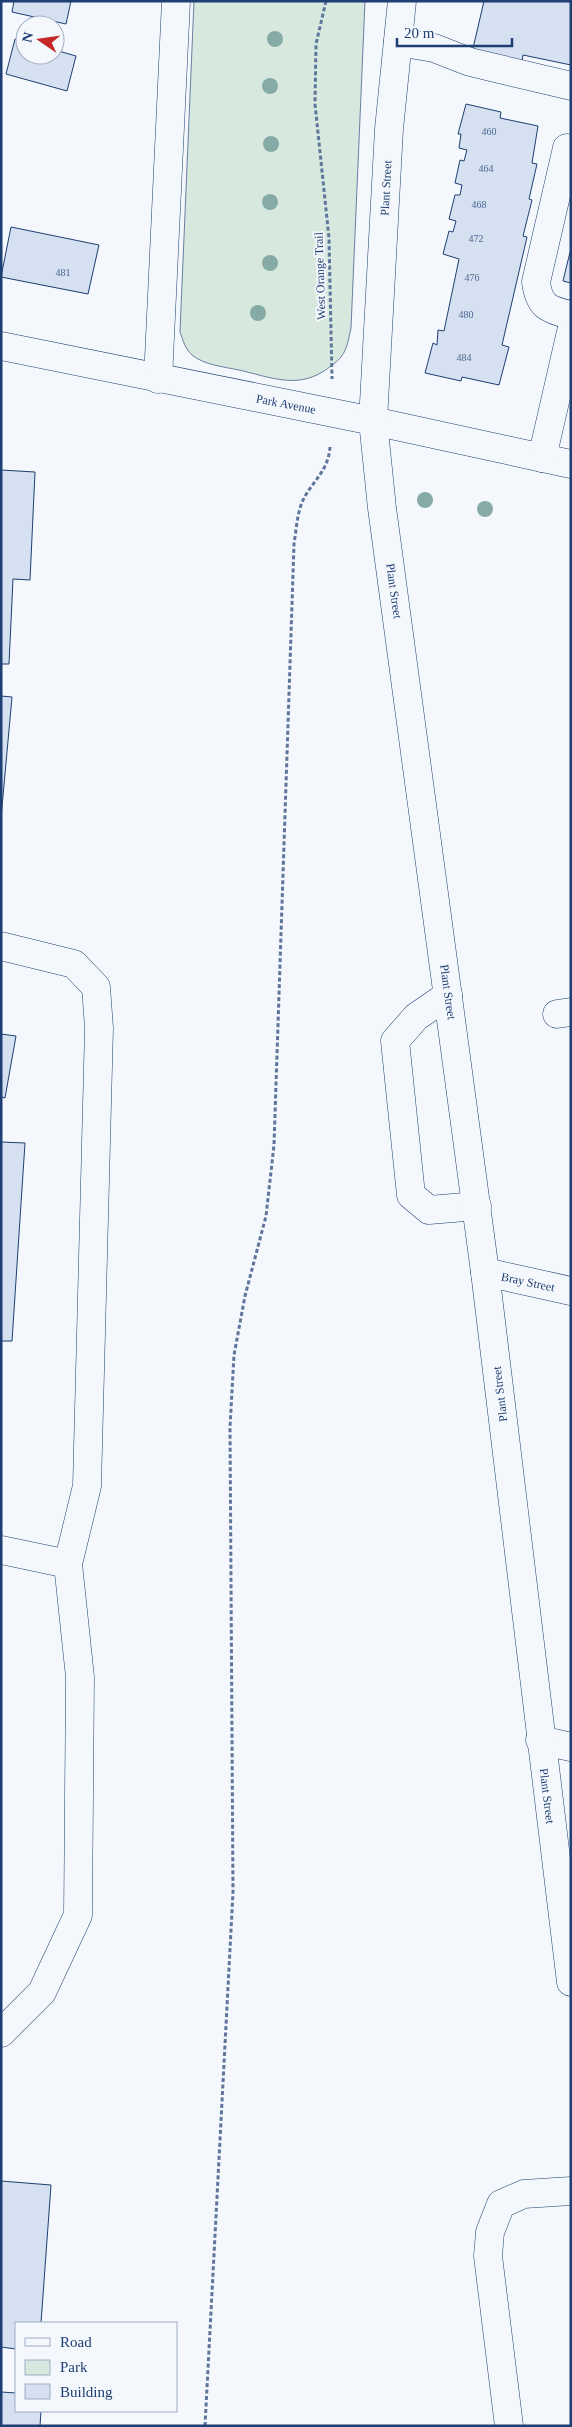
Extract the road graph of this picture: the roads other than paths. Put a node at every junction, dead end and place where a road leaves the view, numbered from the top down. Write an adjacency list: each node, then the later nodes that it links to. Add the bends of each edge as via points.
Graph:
1 (176, 1): 9 (main road)
2 (402, 1): 3 (main road, Plant Street)
3 (398, 42): 4 (main road, via 434,48 470,62); 10 (main road, Plant Street, via 389,129)
4 (571, 86)
5 (567, 148): 6 (main road, via 536,282 538,296 550,310)
6 (571, 314)
7 (571, 332): 11 (main road)
8 (1, 346): 9 (main road, Park Avenue)
9 (158, 378): 10 (main road, Park Avenue)
10 (373, 420): 11 (main road, Park Avenue); 14 (main road, Plant Street)
11 (542, 458): 12 (main road, Park Avenue)
12 (571, 464)
13 (1, 946): 19 (main road, via 74,964 96,987 99,1028 87,1486)
14 (448, 995): 15 (main road, Plant Street); 15 (main road, via 416,1017 395,1041 411,1195 429,1210)
15 (477, 1206): 16 (main road, Plant Street)
16 (486, 1272): 17 (main road, Bray Street); 20 (main road, Plant Street)
17 (571, 1291)
18 (1, 1550): 19 (main road)
19 (68, 1564): 23 (main road, via 80,1677 78,1915 42,1992)
20 (540, 1740): 21 (main road); 22 (main road, Plant Street)
21 (571, 1747)
22 (571, 1982)
23 (1, 2033)
24 (571, 2191): 25 (main road, via 524,2194 500,2204 490,2232 488,2256)
25 (509, 2426)

